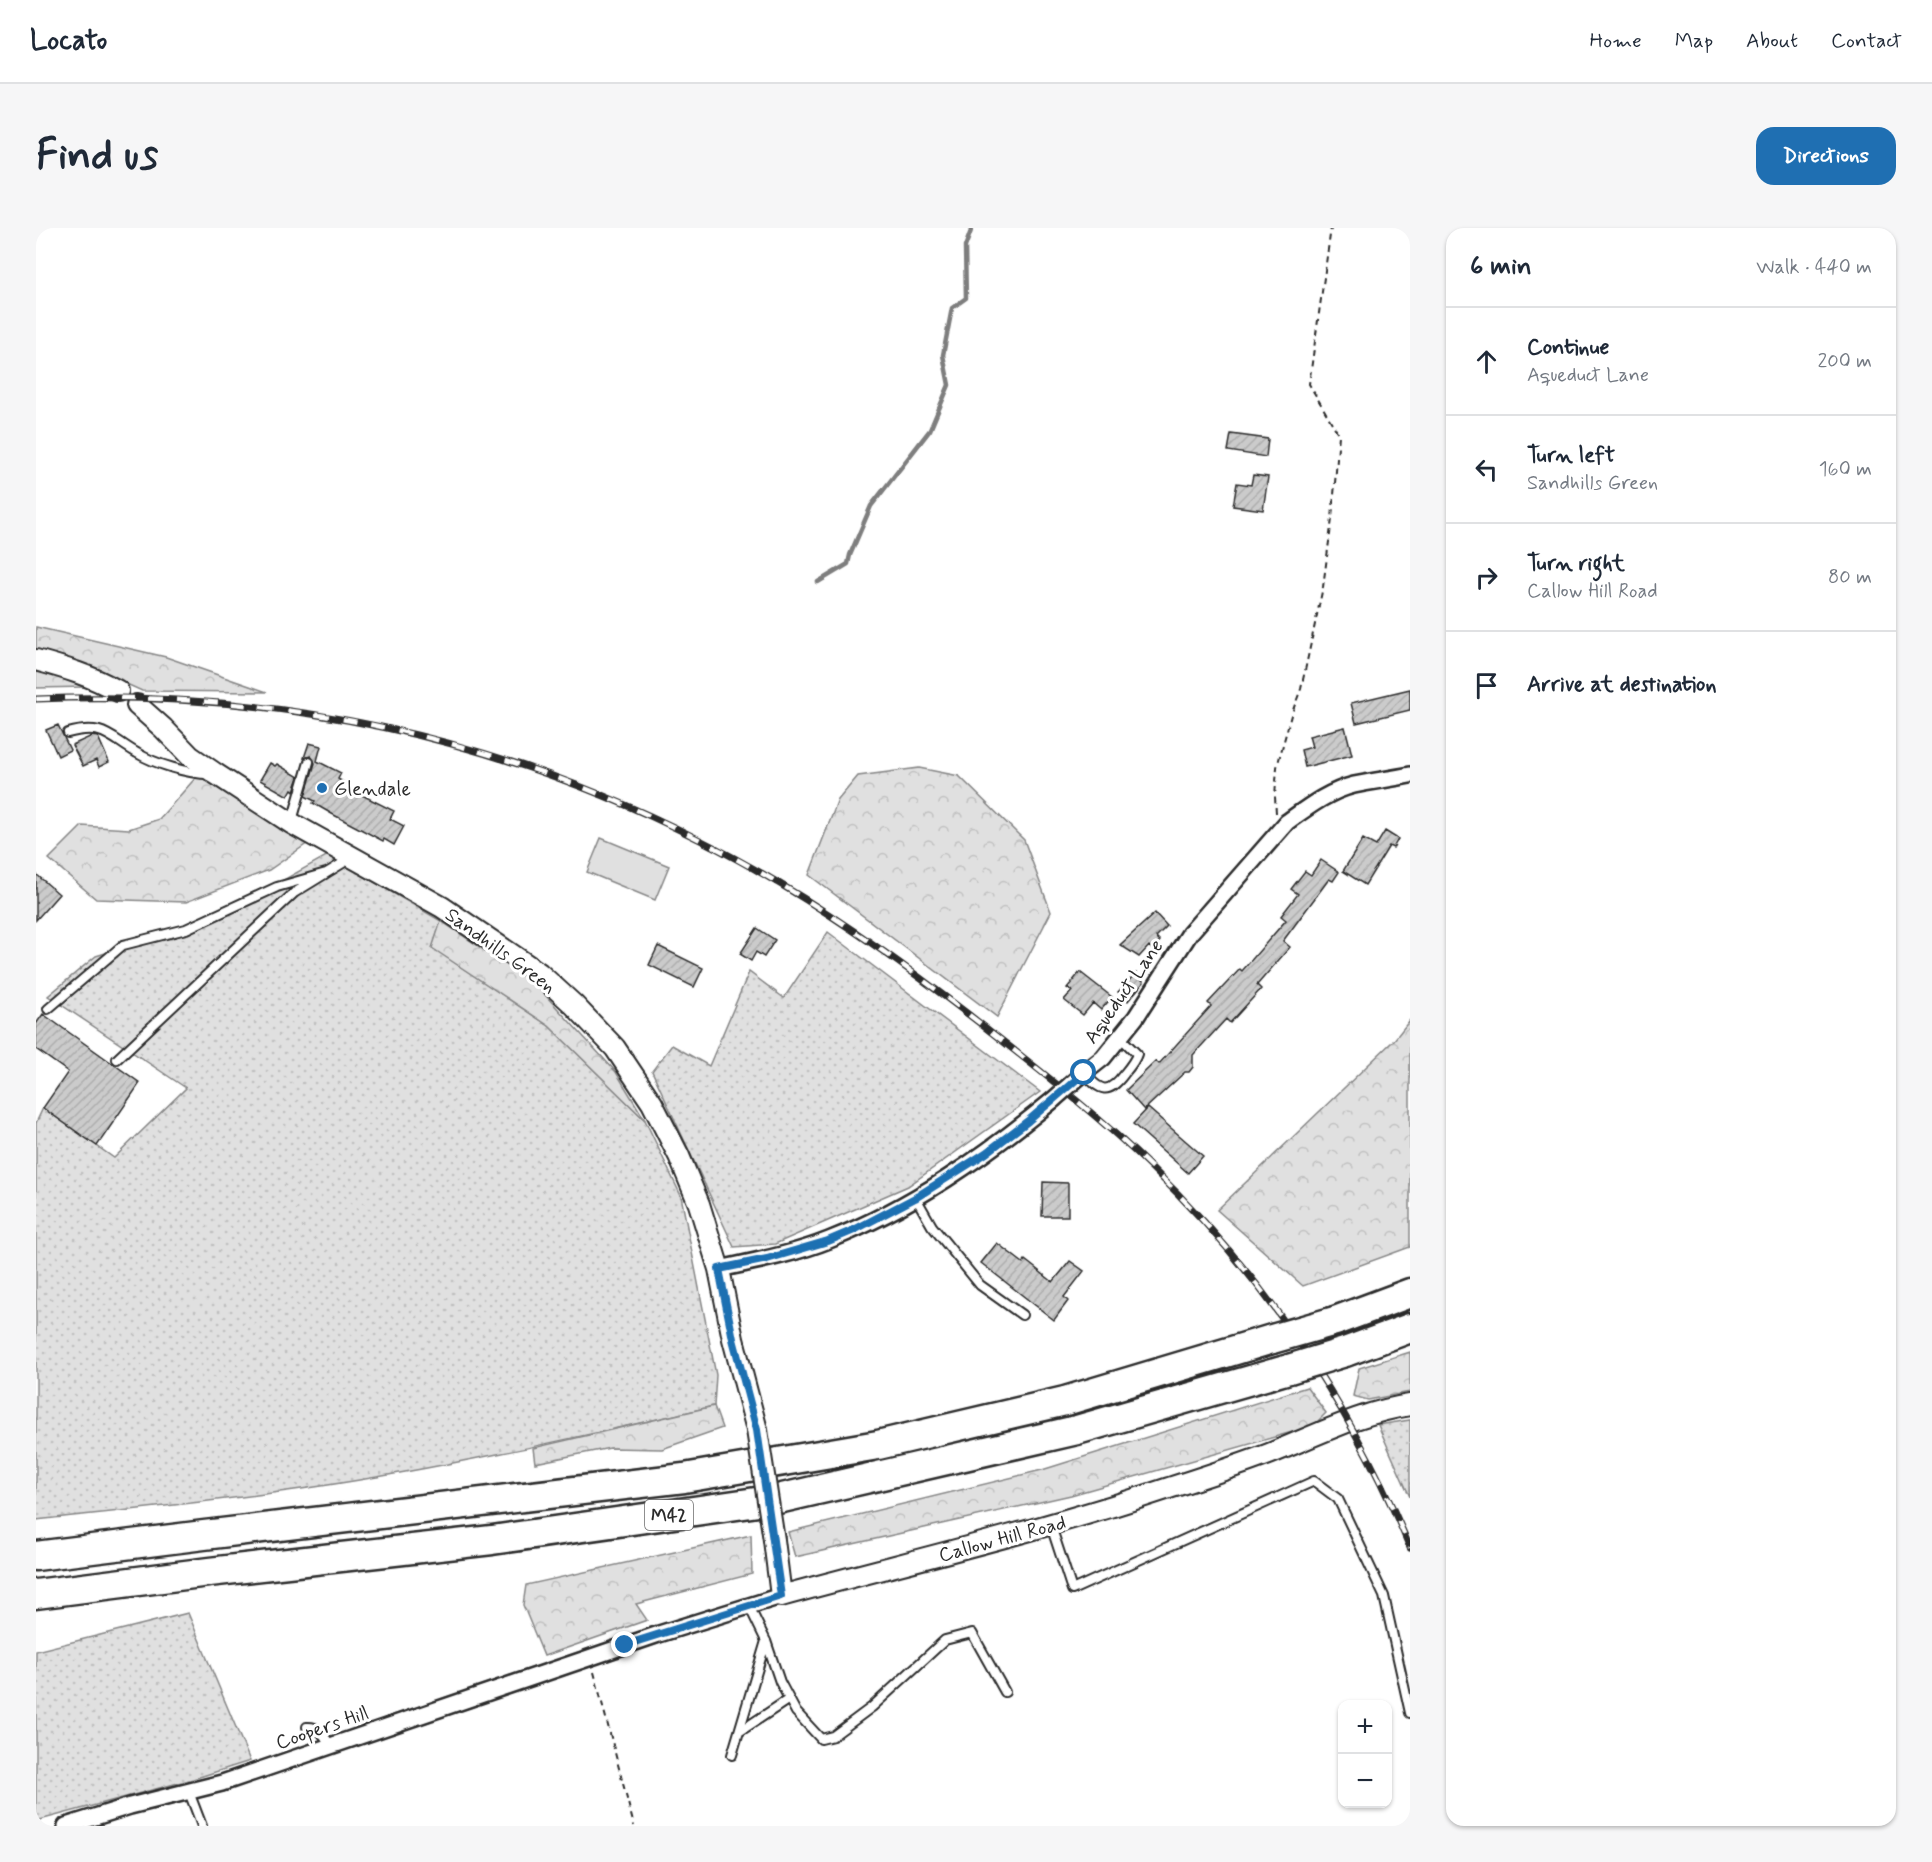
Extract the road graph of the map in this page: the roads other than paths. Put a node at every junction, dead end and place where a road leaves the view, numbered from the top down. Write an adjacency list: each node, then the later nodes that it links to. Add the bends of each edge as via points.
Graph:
1 (36, 660): 2 (street, via 81,673)
2 (118, 690): 3 (street)
3 (137, 705): 6 (street, Sandhills Green, via 190,756)
4 (69, 733): 6 (lane, via 94,729 153,760 199,774)
5 (309, 762): 8 (lane)
6 (216, 774): 8 (street, Sandhills Green)
7 (1410, 775): 12 (street, Aqueduct Lane, via 1330,794 1287,822 1190,933)
8 (291, 823): 9 (street, Sandhills Green)
9 (352, 857): 10 (lane); 16 (street, Sandhills Green, via 442,907 539,973 615,1048 652,1103 679,1156)
10 (326, 873): 11 (lane, via 277,887 186,929 123,945); 13 (lane, via 294,893)
11 (48, 1009)
12 (1120, 1037): 14 (street, Aqueduct Lane); 14 (lane, via 1137,1054 1116,1085 1102,1089)
13 (117, 1059)
14 (1081, 1075): 15 (street, Aqueduct Lane, bridge, via 986,1153)
15 (916, 1198): 16 (street, Aqueduct Lane, via 828,1241); 18 (lane, via 932,1226 980,1285)
16 (719, 1269): 24 (street, Sandhills Green, bridge, via 757,1430)
17 (1410, 1293): 22 (highway, M42, bridge, via 1335,1321 1065,1401 878,1445 684,1478)
18 (1022, 1315)
19 (1410, 1328): 23 (highway, M42, bridge, via 1290,1369 1077,1430 778,1499 492,1540)
20 (1410, 1405): 21 (street, Callow Hill Road, via 1364,1416 1269,1454)
21 (1051, 1525): 24 (street, Callow Hill Road); 30 (lane, via 1072,1590 1314,1481 1338,1499 1384,1596)
22 (36, 1556)
23 (36, 1594)
24 (781, 1596): 25 (street, Callow Hill Road)
25 (749, 1606): 26 (lane); 27 (street, Callow Hill Road)
26 (766, 1641): 29 (lane); 32 (lane)
27 (589, 1658): 33 (street, Coopers Hill)
28 (1005, 1692): 29 (lane, via 972,1633 945,1640 872,1707 833,1736 821,1739)
29 (789, 1699): 32 (lane)
30 (1410, 1713)
31 (307, 1727): 33 (lane, via 318,1728)
32 (739, 1732): 34 (lane)
33 (331, 1746): 35 (street, Coopers Hill)
34 (732, 1755)
35 (189, 1791): 36 (street, Coopers Hill); 37 (lane)
36 (66, 1826)
37 (202, 1826)

